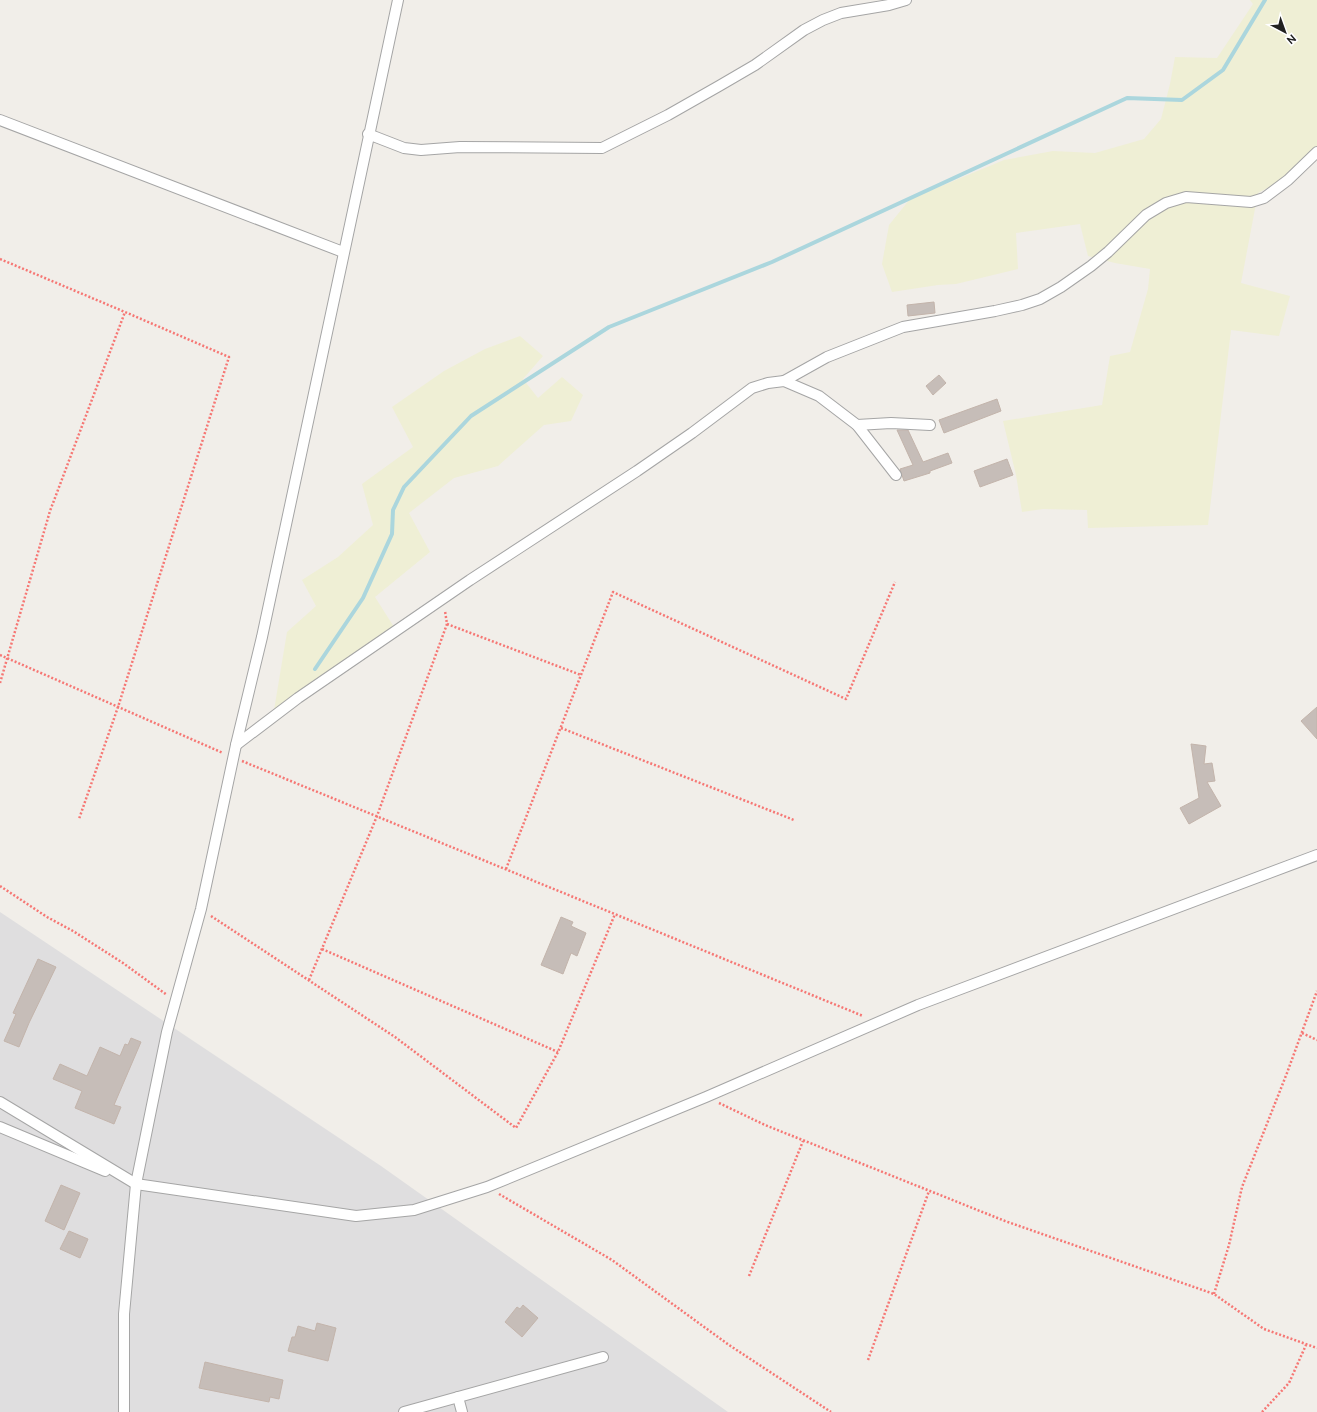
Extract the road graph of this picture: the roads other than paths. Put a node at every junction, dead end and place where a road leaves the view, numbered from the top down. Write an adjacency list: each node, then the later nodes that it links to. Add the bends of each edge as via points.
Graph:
1 (398, 0): 4 (street)
2 (906, 0): 4 (street, via 841,13 823,20 804,30 755,65 668,115 602,148 460,147 421,150 404,148)
3 (0, 120): 6 (street)
4 (368, 134): 6 (street)
5 (1317, 152): 7 (street, via 1264,198 1251,202 1186,197 1166,202 1146,215 1091,266 1040,299 995,311 903,326 827,357)
6 (343, 252): 11 (street)
7 (784, 381): 8 (street, via 819,396); 11 (street, via 752,388 637,471 298,698)
8 (857, 425): 9 (street); 10 (street)
9 (930, 425)
10 (896, 475)
11 (236, 745): 15 (street, via 200,909 161,1060)
12 (1317, 855): 15 (street, via 926,1002 706,1097 487,1187 414,1210 356,1216)
13 (0, 1102): 15 (street)
14 (0, 1127): 15 (street)
15 (136, 1184): 18 (street, via 124,1314)
16 (603, 1358): 17 (street)
17 (458, 1397): 19 (street); 20 (street)
18 (124, 1412)
19 (404, 1412)
20 (462, 1412)

